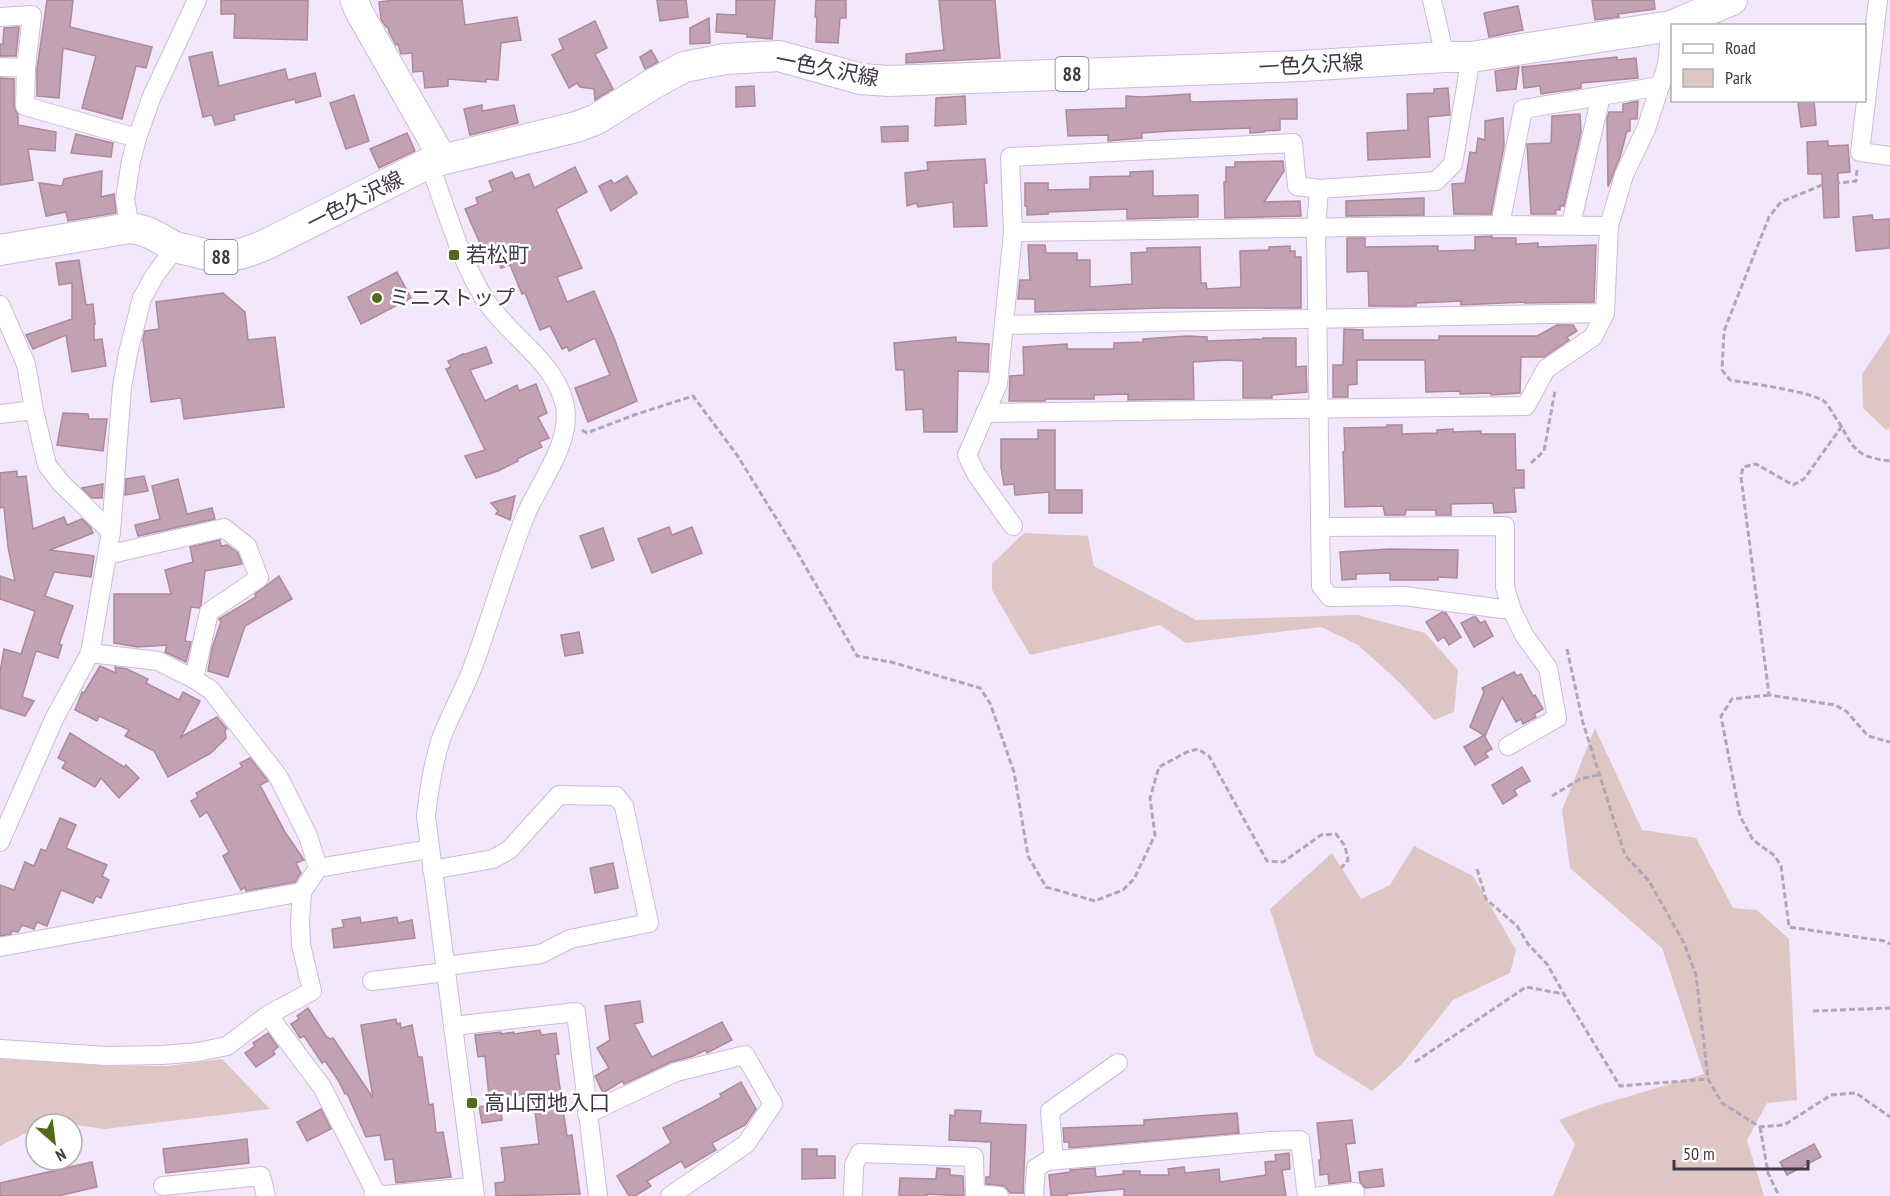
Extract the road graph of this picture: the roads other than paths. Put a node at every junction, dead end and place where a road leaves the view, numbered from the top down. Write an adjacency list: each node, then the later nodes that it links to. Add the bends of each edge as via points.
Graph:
1 (197, 0): 14 (street)
2 (354, 0): 16 (street)
3 (1432, 0): 9 (street)
4 (1732, 0): 7 (main road, 一色久沢線 / 88)
5 (1881, 8): 15 (street, via 1860,152)
6 (0, 17): 11 (street, via 32,15)
7 (1676, 24)
8 (1671, 26): 9 (main road, 一色久沢線 / 88); 12 (street, via 1667,65)
9 (1458, 57): 16 (main road, 一色久沢線 / 88, via 888,81 861,79 780,56 725,59 684,67 611,111 576,127); 17 (street, via 1453,164 1436,182)
10 (0, 67): 11 (street)
11 (26, 68): 14 (street, via 25,106)
12 (1660, 86): 13 (street); 20 (street, via 1646,129 1624,175)
13 (1601, 96): 18 (street); 19 (street, via 1522,109)
14 (137, 138): 21 (street, via 125,199)
15 (1890, 156)
16 (436, 161): 24 (main road, 一色久沢線 / 88, via 243,254 213,257); 43 (street, via 470,272 486,300 559,388 566,423 555,457 524,518 474,664 442,737 430,779 426,816)
17 (1319, 189): 22 (street); 23 (street, via 1297,186 1293,143 1010,157)
18 (1571, 224): 19 (street); 20 (street)
19 (1500, 225): 22 (street)
20 (1609, 226): 27 (street)
21 (130, 228): 24 (main road, 一色久沢線 / 88, via 147,230); 25 (main road, 一色久沢線 / 88)
22 (1316, 229): 23 (street); 28 (street)
23 (1013, 232): 29 (street)
24 (176, 247): 36 (street, via 142,298 128,353)
25 (0, 250)
26 (0, 305): 30 (street, via 26,364)
27 (1605, 313): 28 (street); 31 (street, via 1593,337 1546,369 1526,406)
28 (1317, 319): 29 (street); 31 (street)
29 (1004, 325): 32 (street, via 998,384)
30 (33, 410): 33 (street); 36 (street, via 47,465)
31 (1319, 410): 32 (street); 35 (street)
32 (985, 413): 34 (street, via 967,455)
33 (0, 414)
34 (1013, 526)
35 (1321, 527): 38 (street, via 1321,586 1330,597 1404,596); 38 (street, via 1505,526 1505,587)
36 (111, 532): 37 (street)
37 (107, 555): 39 (street); 40 (street, via 224,528 247,546 259,578 209,612)
38 (1511, 608): 41 (street, via 1524,635 1548,668 1557,718)
39 (90, 652): 40 (street, via 158,661); 42 (street, via 54,719)
40 (194, 679): 44 (street, via 211,690 278,776 308,836)
41 (1508, 746)
42 (0, 842)
43 (429, 849): 44 (street); 45 (street)
44 (318, 868): 46 (street)
45 (432, 870): 48 (street); 48 (street, via 493,858 509,850 559,795 616,796 624,806 649,922 570,939 541,954)
46 (302, 892): 47 (street); 50 (street, via 301,945 312,991)
47 (0, 947)
48 (445, 969): 49 (street); 51 (street)
49 (372, 981)
50 (268, 1015): 52 (street, via 227,1046 198,1052 107,1056); 61 (street, via 322,1087)
51 (453, 1026): 54 (street, via 576,1012); 57 (street)
52 (0, 1049)
53 (1118, 1063): 55 (street, via 1050,1111)
54 (587, 1114): 62 (street); 63 (street, via 676,1072 745,1055 773,1104 746,1144)
55 (1054, 1161): 66 (street, via 1036,1168); 67 (street, via 1300,1140)
56 (164, 1186): 60 (street, via 261,1176)
57 (474, 1191): 61 (street)
58 (1355, 1192): 68 (street)
59 (975, 1195): 64 (street, via 974,1157 860,1153 854,1165); 65 (street)
60 (266, 1196)
61 (375, 1196)
62 (598, 1196)
63 (670, 1196)
64 (853, 1196)
65 (999, 1196)
66 (1034, 1196)
67 (1307, 1196)
68 (1320, 1196)

